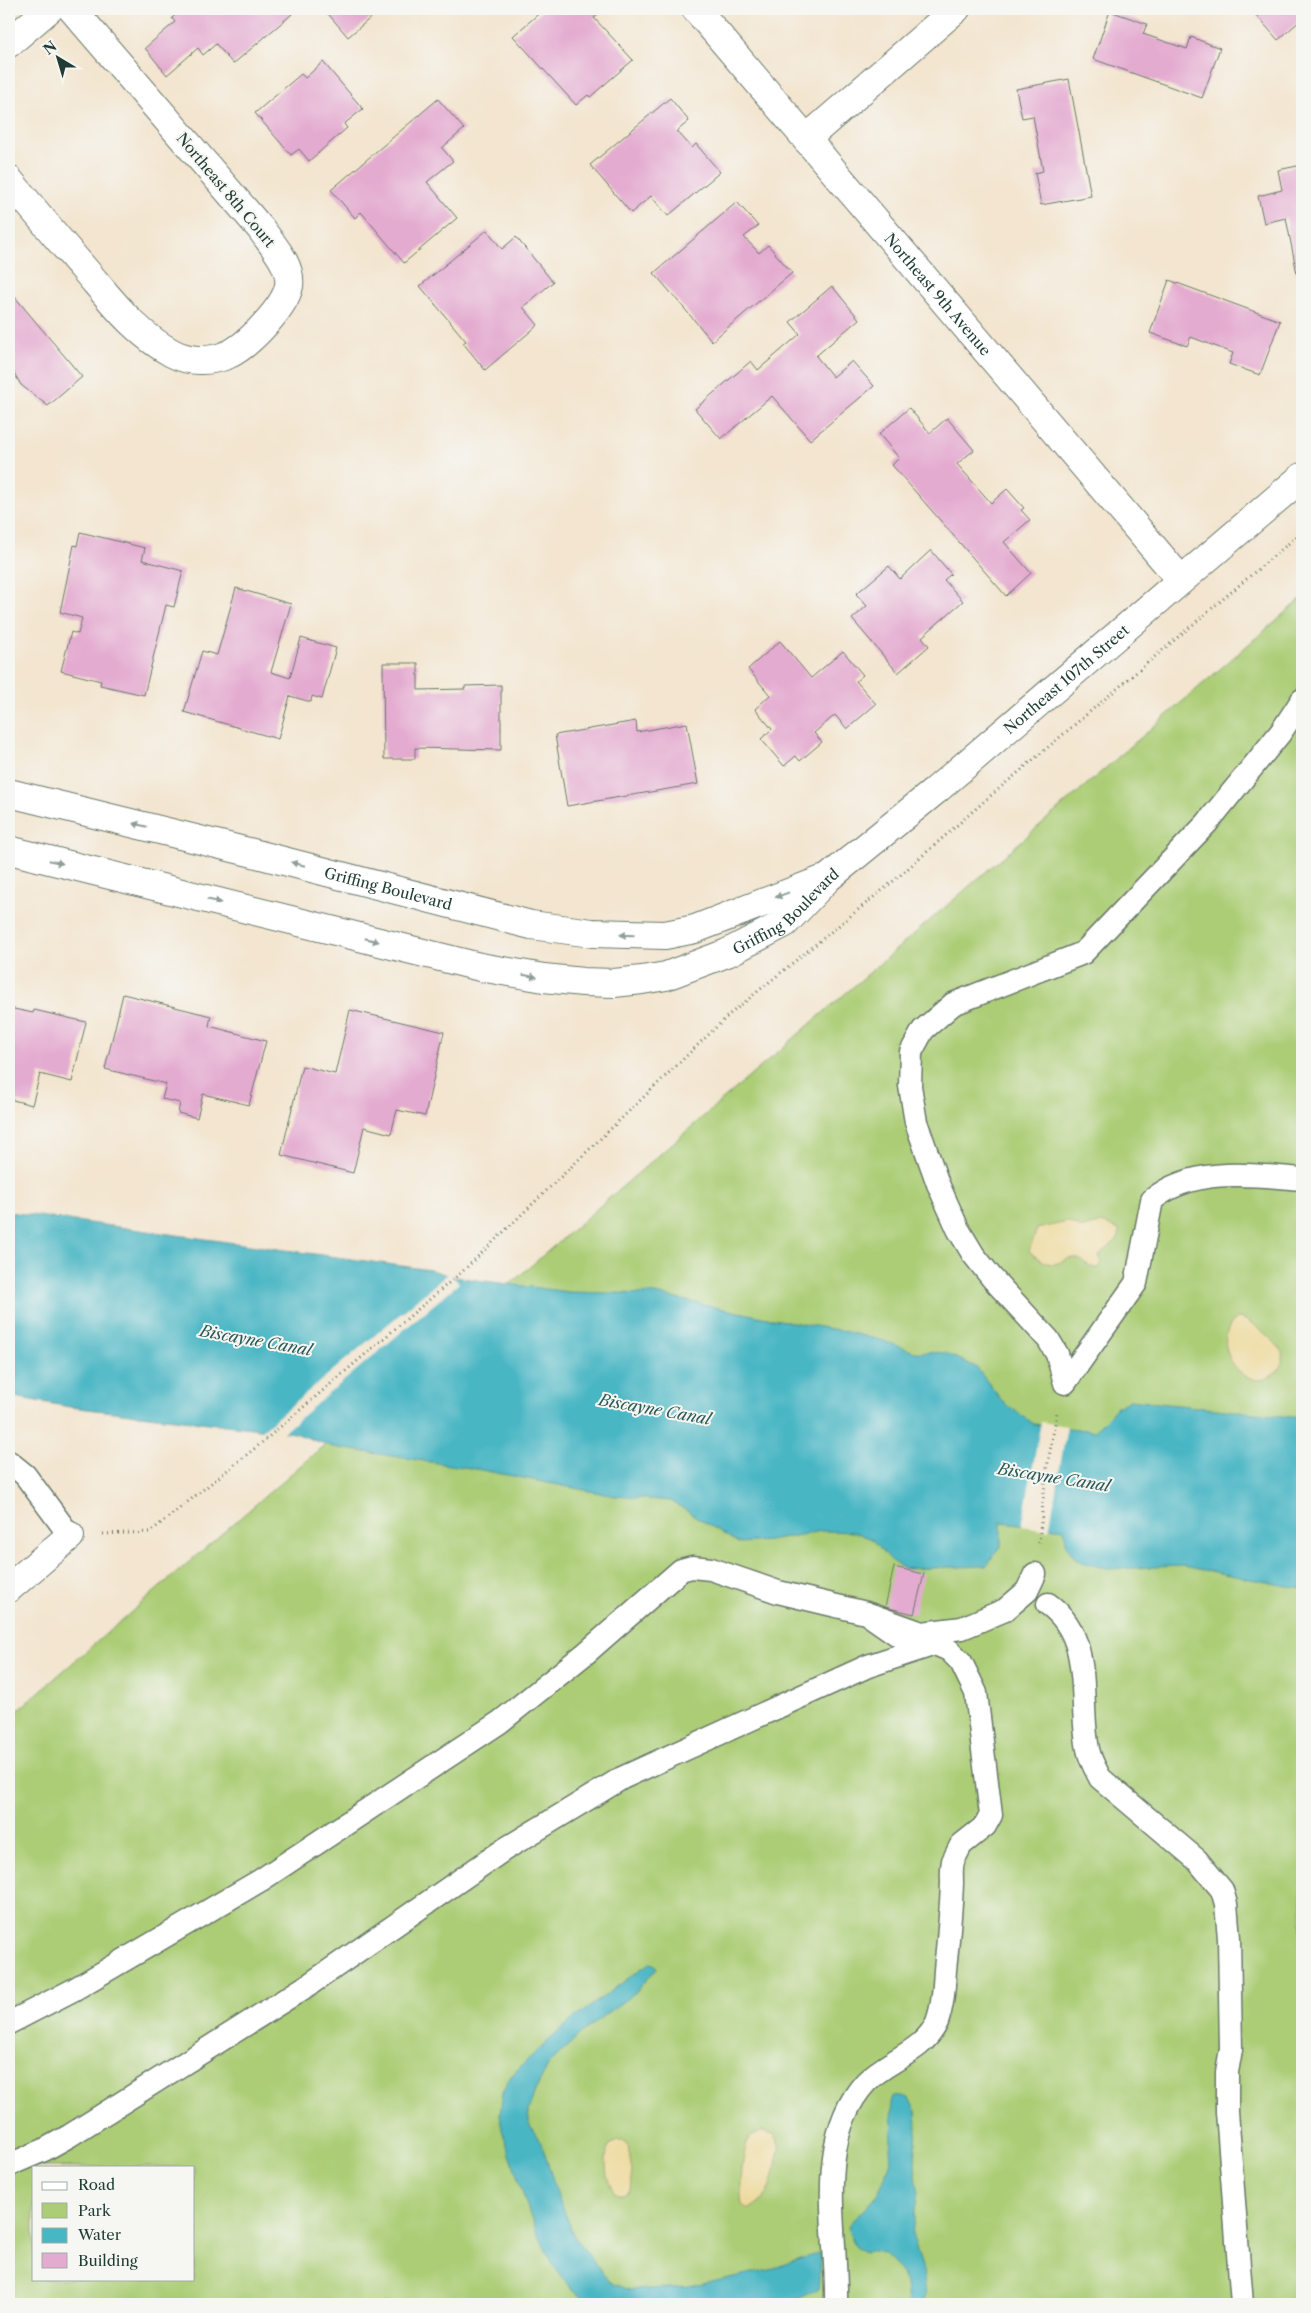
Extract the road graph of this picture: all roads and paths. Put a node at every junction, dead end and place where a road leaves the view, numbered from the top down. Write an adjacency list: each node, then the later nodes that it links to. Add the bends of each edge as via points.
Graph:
1 (49, 9): 5 (street)
2 (72, 9): 7 (street, Northeast 8th Court, via 261,229 288,269 289,286 282,302 250,338 228,355 189,360 173,354 151,340 116,306)
3 (696, 9): 6 (street, Northeast 9th Avenue)
4 (956, 9): 6 (street)
5 (9, 43)
6 (806, 139): 10 (street, Northeast 9th Avenue)
7 (9, 180)
8 (1302, 477): 10 (street, Northeast 107th Street)
9 (1302, 532): 19 (path, via 896,879 730,1014 464,1270 259,1445 150,1532)
10 (1181, 580): 14 (street, Northeast 107th Street, via 935,791)
11 (1302, 700): 15 (lane, via 1275,740 1207,823 1083,953 953,1004 923,1030 911,1052 909,1068 916,1122 938,1184 964,1242 1048,1339 1057,1354 1065,1383 1136,1283 1152,1200 1174,1185 1208,1176)
12 (9, 793): 14 (street, Griffing Boulevard, one-way to 12, via 695,929 665,935 592,933 531,925)
13 (9, 850): 14 (street, Griffing Boulevard, one-way to 14, via 480,967 544,978 614,983 666,976 760,937 785,923)
14 (828, 878)
15 (1302, 1179)
16 (1055, 1419): 18 (path)
17 (9, 1462): 19 (lane, via 25,1474)
18 (1041, 1532)
19 (70, 1536): 20 (street)
20 (9, 1588)
21 (1048, 1604): 22 (lane); 22 (lane, via 1031,1582); 28 (lane, via 1063,1620 1080,1655 1088,1748 1100,1778 1197,1860 1222,1890 1226,1904 1230,1938 1231,2049 1227,2112)
22 (1005, 1610): 23 (lane, via 962,1628 922,1633)
23 (866, 1613): 24 (lane, via 902,1638); 25 (lane, via 778,1592 710,1569 692,1567 681,1570 542,1690 468,1744 261,1880 73,1990)
24 (935, 1644): 26 (lane, via 868,1666 622,1778 505,1849 255,2020 61,2140); 27 (lane, via 949,1650 961,1662 976,1693 991,1815 985,1826 961,1845 952,1861 946,1964 941,2010 936,2024 928,2038 877,2071 845,2111 831,2186)
25 (9, 2023)
26 (9, 2165)
27 (836, 2304)
28 (1242, 2304)

